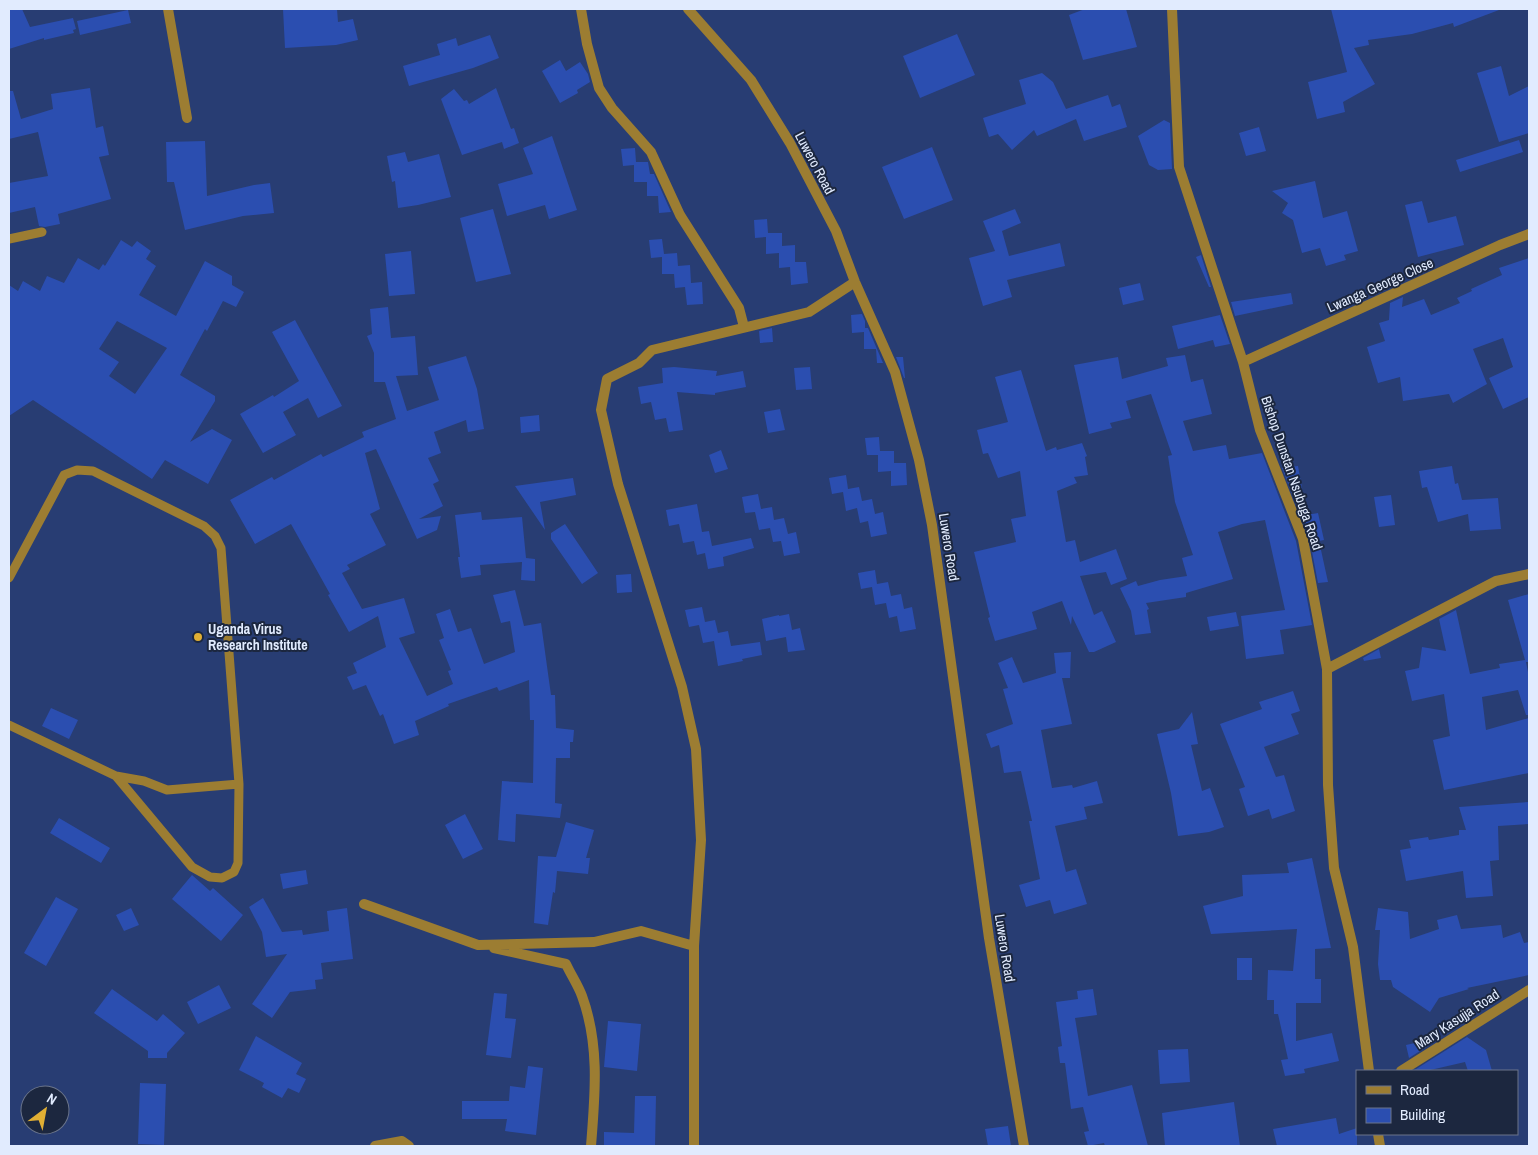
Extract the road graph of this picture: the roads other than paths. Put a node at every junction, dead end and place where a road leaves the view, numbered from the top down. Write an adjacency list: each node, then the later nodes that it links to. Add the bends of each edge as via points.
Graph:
1 (168, 9): 5 (street)
2 (581, 9): 10 (street, via 599,88 612,108 652,152 680,215 740,308)
3 (688, 9): 9 (street, Luwero Road, via 751,80 790,143 836,231)
4 (1172, 9): 11 (street, Bishop Dunstan Nsubuga Road, via 1179,167)
5 (187, 118)
6 (42, 232): 8 (lane)
7 (1529, 234): 11 (street, Lwanga George Close)
8 (9, 239)
9 (855, 282): 10 (street, via 809,312); 28 (street, Luwero Road, via 895,372 921,469 932,526 989,938)
10 (744, 327): 20 (street, via 652,350 639,363 606,379 601,410 618,484 682,687 696,749 701,840)
11 (1243, 362): 14 (street, Bishop Dunstan Nsubuga Road, via 1260,430 1303,539)
12 (1529, 574): 14 (street, via 1496,581)
13 (9, 578): 17 (lane, via 64,476 77,470 93,471 204,526 215,536 221,548)
14 (1328, 669): 22 (street, Bishop Dunstan Nsubuga Road, via 1328,785 1334,868 1353,947)
15 (9, 725): 16 (lane)
16 (116, 776): 17 (lane, via 144,781 166,790); 17 (lane, via 192,867 210,877 222,878 234,872 238,863)
17 (239, 784)
18 (364, 904): 19 (street)
19 (478, 945): 20 (street, via 594,942 642,931); 26 (street, via 566,964 581,994 590,1025 596,1080)
20 (694, 946): 27 (street)
21 (1529, 990): 23 (street, Mary Kasujja Road)
22 (1368, 1070)
23 (1403, 1070)
24 (375, 1146): 25 (street, via 402,1141)
25 (409, 1146)
26 (591, 1146)
27 (694, 1146)
28 (1024, 1146)

